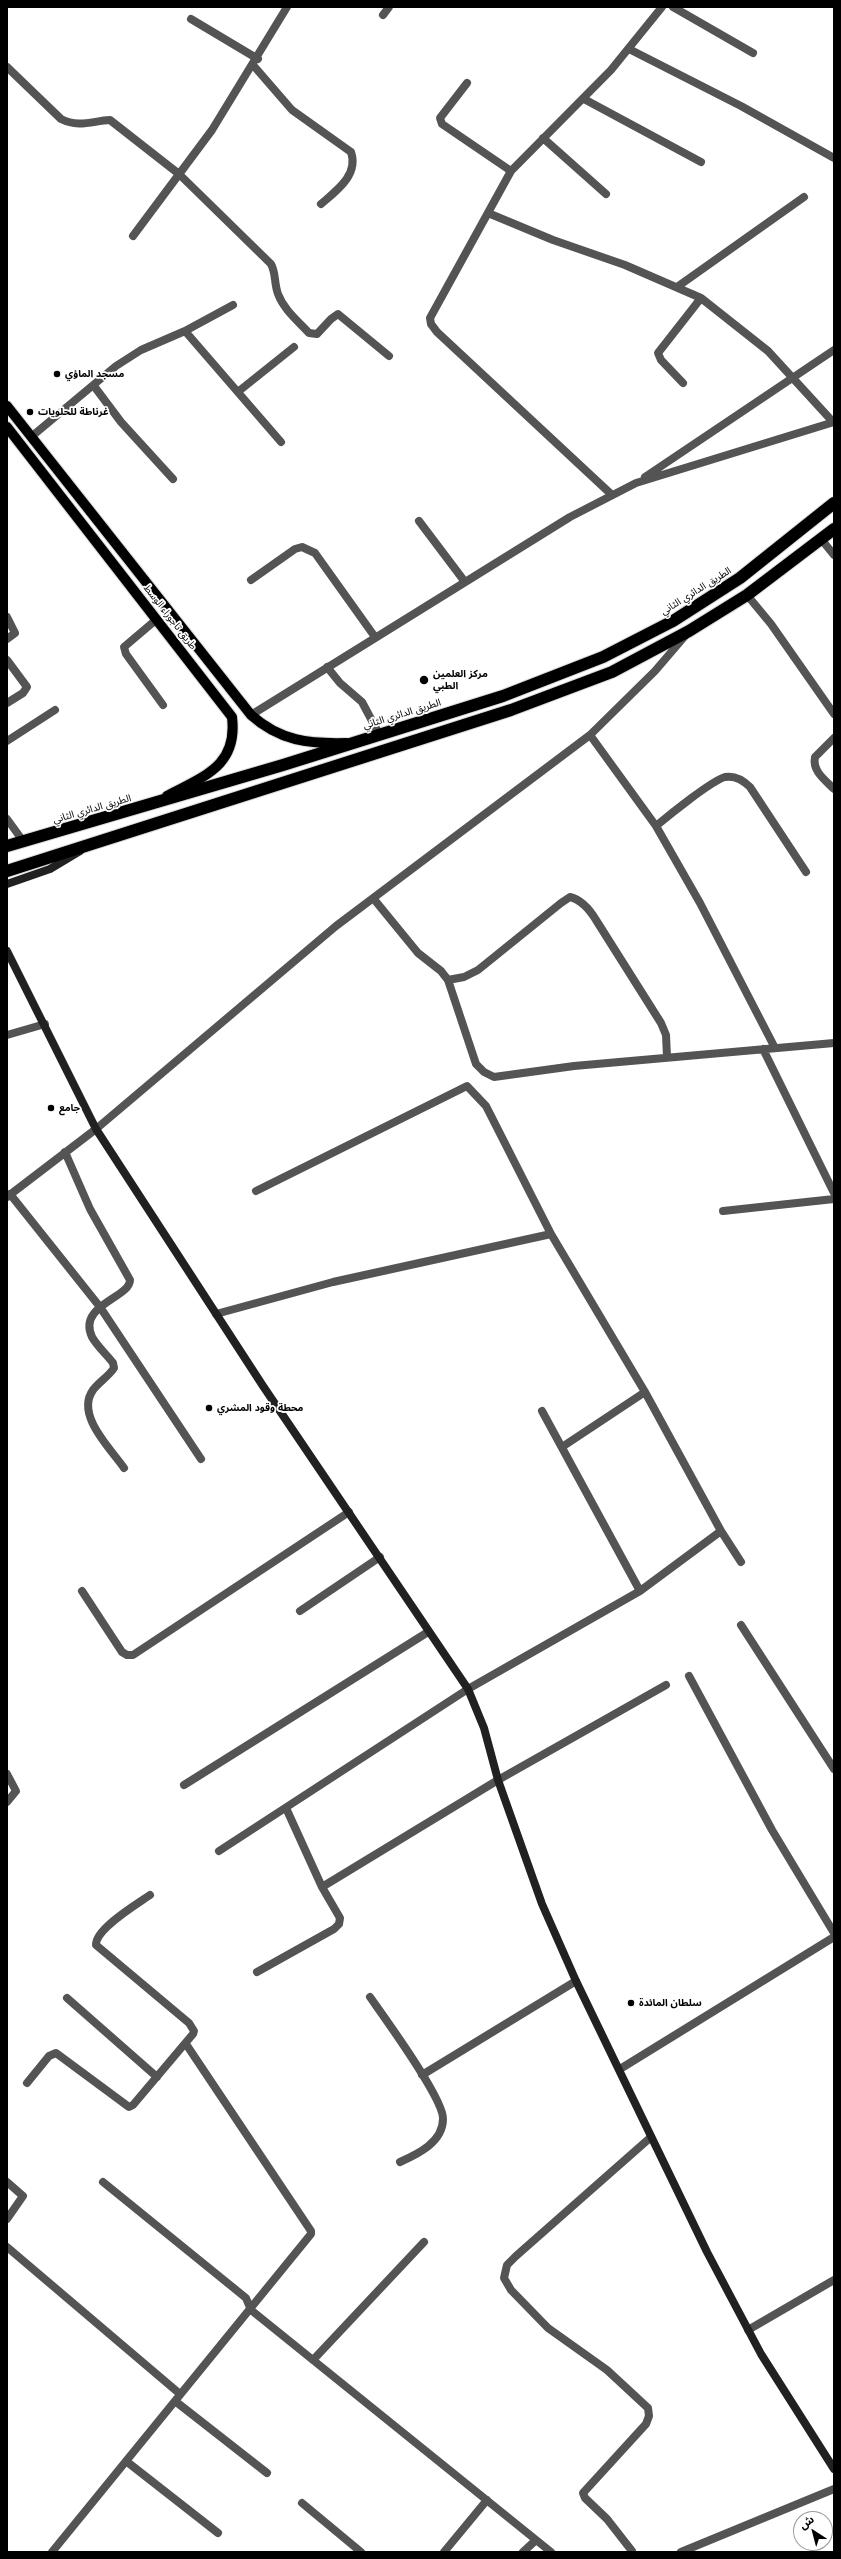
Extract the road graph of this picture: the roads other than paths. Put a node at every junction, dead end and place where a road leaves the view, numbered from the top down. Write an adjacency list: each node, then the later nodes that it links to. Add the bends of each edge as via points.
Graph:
1 (287, 7): 9 (street)
2 (389, 7): 5 (street)
3 (662, 7): 7 (street)
4 (674, 7): 8 (street)
5 (383, 14)
6 (191, 19): 9 (street)
7 (629, 49): 12 (street); 14 (street, via 741,106)
8 (753, 53)
9 (255, 62): 17 (street, via 204,142); 20 (street, via 292,110 351,152 354,162 352,172)
10 (7, 67): 17 (street, via 61,119 70,124 84,125 110,120)
11 (467, 83): 16 (street, via 440,118 442,124)
12 (584, 99): 13 (street); 15 (street)
13 (544, 138): 16 (street); 18 (street)
14 (834, 158)
15 (701, 162)
16 (511, 170): 21 (street)
17 (179, 174): 22 (street); 29 (street, via 271,264 275,270 282,303 309,333 316,334 338,314)
18 (606, 194)
19 (804, 197): 23 (street)
20 (321, 204)
21 (488, 213): 23 (street); 41 (street, via 433,309 431,324)
22 (133, 236)
23 (677, 287): 24 (street)
24 (701, 298): 30 (street, via 768,351); 31 (street, via 658,353 661,360)
25 (233, 305): 26 (street)
26 (185, 331): 32 (street, via 141,350 116,366); 33 (street)
27 (294, 347): 33 (street)
28 (834, 350): 30 (street)
29 (389, 356)
30 (794, 377): 35 (street); 40 (street)
31 (683, 383)
32 (94, 386): 37 (street); 39 (street, via 121,422)
33 (239, 391): 38 (street)
34 (7, 406): 37 (main road, طريق تاجوراء الوسط)
35 (833, 422): 40 (street)
36 (7, 427): 51 (main road, طريق تاجوراء الوسط)
37 (31, 437): 61 (main road, طريق تاجوراء الوسط)
38 (281, 442)
39 (173, 480)
40 (636, 483): 41 (street)
41 (612, 495): 48 (street, via 570,517)
42 (834, 503): 62 (highway, الطريق الدائري الثاني, via 740,578 673,621 603,657 503,696)
43 (419, 521): 48 (street)
44 (834, 529): 45 (highway)
45 (821, 539): 46 (street); 49 (highway)
46 (834, 555)
47 (251, 580): 53 (street, via 296,549 302,547 311,551)
48 (465, 582): 53 (street)
49 (747, 595): 52 (highway); 60 (street, via 772,624)
50 (7, 617): 54 (street, via 15,633)
51 (157, 619): 58 (street, via 124,647 126,654); 68 (main road, طريق تاجوراء الوسط, via 232,717 234,731 232,748 219,764 206,774)
52 (689, 631): 63 (street, via 655,672); 72 (highway, via 612,672 511,710)
53 (376, 637): 56 (street)
54 (7, 639)
55 (7, 660): 57 (street, via 27,688)
56 (327, 667): 61 (street, via 277,701); 62 (street, via 340,683 362,702)
57 (7, 703)
58 (162, 705)
59 (55, 710): 65 (street)
60 (834, 714)
61 (251, 715): 66 (main road, طريق تاجوراء الوسط, via 274,731 302,742)
62 (379, 734): 66 (highway, الطريق الدائري الثاني)
63 (590, 735): 70 (street); 77 (street)
64 (834, 738): 67 (street, via 814,761 817,770)
65 (7, 741)
66 (350, 743): 68 (highway, الطريق الدائري الثاني)
67 (834, 789)
68 (149, 805): 71 (highway, الطريق الدائري الثاني)
69 (7, 818): 71 (street)
70 (656, 826): 75 (street, via 674,811 725,778 741,779 750,787); 83 (street, via 704,910)
71 (23, 840): 73 (highway, الطريق الدائري الثاني)
72 (91, 844): 74 (highway); 76 (main road, via 50,869)
73 (7, 846)
74 (7, 871)
75 (806, 872)
76 (7, 884)
77 (373, 898): 79 (street, via 418,953 441,971); 86 (street, via 336,926)
78 (7, 951): 80 (main road)
79 (448, 980): 85 (street, via 476,1064 494,1077); 85 (street, via 464,977 478,970 561,903 570,897 575,898 589,909 661,1023 666,1035)
80 (45, 1024): 81 (street); 86 (main road)
81 (7, 1035)
82 (834, 1043): 83 (street)
83 (775, 1048): 84 (street)
84 (763, 1049): 85 (street); 89 (street)
85 (667, 1057)
86 (96, 1129): 87 (street); 95 (main road)
87 (65, 1152): 90 (street); 94 (street, via 90,1209 130,1280 127,1286)
88 (256, 1191): 93 (street, via 467,1086 486,1106)
89 (834, 1193)
90 (9, 1196): 94 (street)
91 (834, 1199): 92 (street)
92 (723, 1211)
93 (551, 1234): 95 (street, via 333,1282); 96 (street)
94 (100, 1307): 99 (street); 100 (street, via 91,1321 92,1336 113,1363 114,1368 93,1390 88,1408 95,1426)
95 (216, 1314): 101 (main road)
96 (645, 1392): 98 (street); 102 (street)
97 (542, 1411): 98 (street)
98 (562, 1447): 106 (street)
99 (201, 1459)
100 (124, 1468)
101 (348, 1512): 103 (main road); 105 (street, via 133,1655 122,1652)
102 (721, 1530): 104 (street); 106 (street)
103 (380, 1558): 107 (street); 109 (main road)
104 (742, 1562)
105 (82, 1591)
106 (640, 1591): 112 (street)
107 (300, 1610)
108 (741, 1625): 113 (street)
109 (428, 1632): 112 (main road); 116 (street)
110 (689, 1676): 122 (street, via 772,1830)
111 (666, 1685): 115 (street)
112 (468, 1690): 115 (main road, via 484,1728); 118 (street)
113 (834, 1769)
114 (7, 1774): 117 (street, via 16,1791)
115 (498, 1780): 120 (street); 125 (main road, via 542,1904)
116 (184, 1786)
117 (7, 1802)
118 (286, 1808): 119 (street); 120 (street)
119 (219, 1851)
120 (322, 1887): 124 (street, via 340,1918 339,1924)
121 (150, 1895): 128 (street, via 101,1931 96,1939 96,1945 192,2027 193,2034)
122 (834, 1933)
123 (834, 1937): 129 (street)
124 (257, 1972)
125 (576, 1981): 129 (main road); 130 (street)
126 (370, 1997): 130 (street)
127 (67, 1998): 131 (street)
128 (186, 2044): 131 (street); 141 (street, via 311,2231 309,2238)
129 (620, 2069): 133 (main road)
130 (422, 2075): 134 (street, via 443,2114 442,2125 437,2136 424,2150)
131 (157, 2077): 132 (street, via 129,2107 56,2053 49,2056)
132 (27, 2084)
133 (652, 2137): 142 (main road); 153 (street, via 516,2256 507,2265 504,2278 511,2290 548,2328 607,2370 648,2408 646,2424 583,2493)
134 (400, 2162)
135 (7, 2182): 137 (street, via 23,2196)
136 (103, 2182): 141 (street, via 249,2301)
137 (7, 2219)
138 (424, 2242): 143 (street)
139 (7, 2247): 144 (street)
140 (834, 2280): 142 (street)
141 (251, 2310): 143 (street); 144 (street)
142 (748, 2330): 146 (main road)
143 (313, 2360): 149 (street)
144 (177, 2397): 145 (street); 147 (street)
145 (126, 2462): 151 (street); 154 (street)
146 (834, 2469)
147 (267, 2474)
148 (834, 2489): 159 (street)
149 (487, 2500): 152 (street); 156 (street)
150 (302, 2503): 155 (street)
151 (218, 2533)
152 (536, 2540): 157 (street); 158 (street)
153 (632, 2551)
154 (52, 2552)
155 (361, 2552)
156 (444, 2552)
157 (523, 2552)
158 (551, 2552)
159 (681, 2552)

